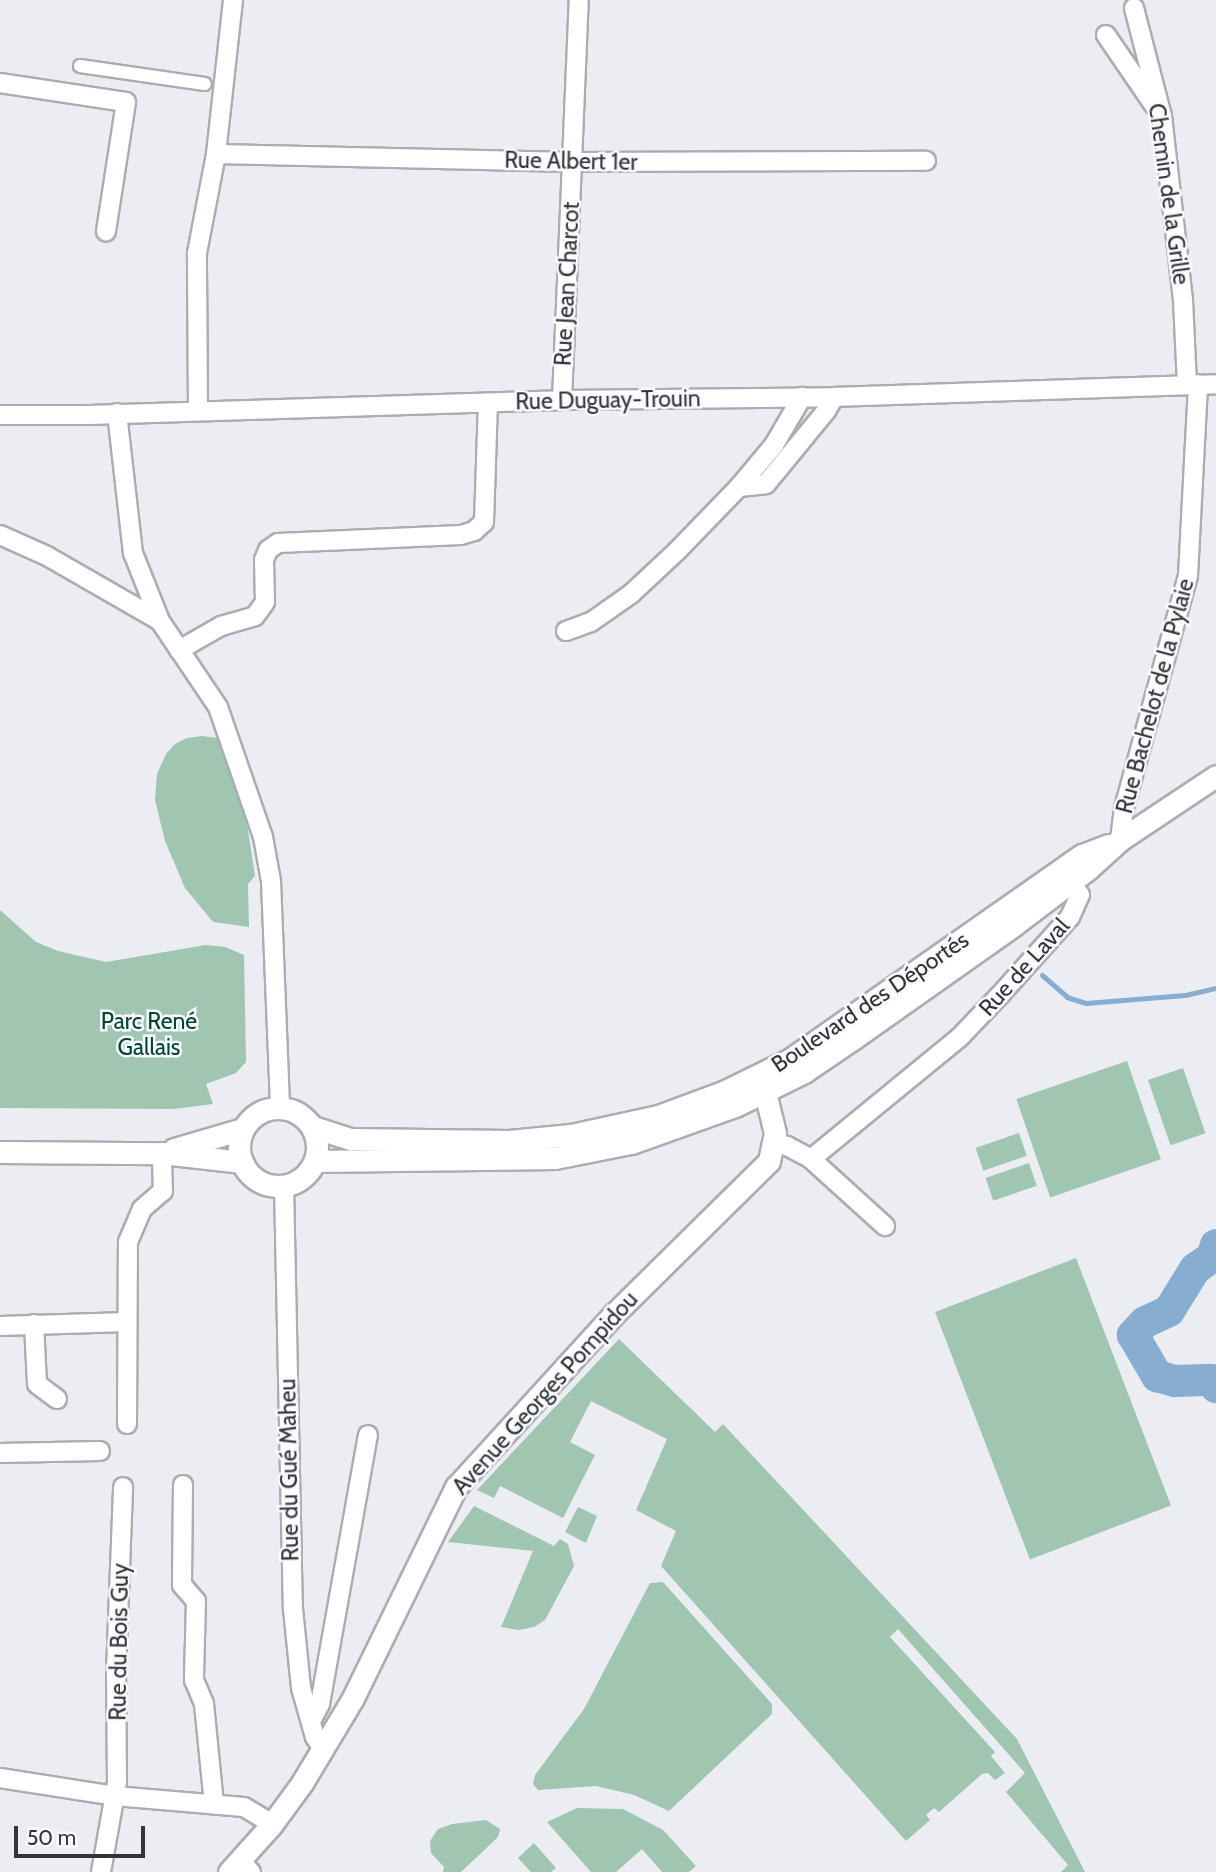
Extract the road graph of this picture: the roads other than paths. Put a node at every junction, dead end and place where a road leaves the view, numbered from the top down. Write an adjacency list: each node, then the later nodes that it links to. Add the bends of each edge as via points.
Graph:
1 (233, 0): 9 (street)
2 (579, 0): 10 (street, Rue Jean Charcot)
3 (1134, 8): 8 (street, Chemin de la Grille)
4 (1105, 35): 8 (street)
5 (80, 66): 7 (street)
6 (0, 83): 12 (street, via 125,102)
7 (205, 84)
8 (1162, 116): 13 (street, Chemin de la Grille)
9 (216, 154): 10 (street, Rue Albert 1er); 19 (street, via 197,253)
10 (572, 162): 11 (street, Rue Albert 1er); 17 (street, Rue Jean Charcot)
11 (926, 162)
12 (106, 231)
13 (1192, 384): 14 (street, Rue Duguay-Trouin); 16 (street, Rue Duguay-Trouin); 28 (street, Rue Bachelot de la Pylaie, via 1188,576 1124,808)
14 (1216, 384)
15 (802, 397): 16 (street, Rue Duguay-Trouin); 17 (street, Rue Duguay-Trouin); 22 (street, via 774,445)
16 (834, 397): 22 (street, via 766,484)
17 (562, 400): 18 (street, Rue Duguay-Trouin)
18 (488, 402): 19 (street, Rue Duguay-Trouin); 26 (street, via 484,522 474,531 278,543 264,560 265,602 255,616 220,626)
19 (198, 410): 20 (street, Rue Duguay-Trouin)
20 (117, 413): 21 (street, Rue Duguay-Trouin); 24 (street, via 133,553)
21 (0, 415)
22 (739, 487): 25 (street, via 631,594 591,622)
23 (0, 536): 24 (street, via 47,556)
24 (160, 621): 26 (street)
25 (566, 631)
26 (179, 649): 31 (street, via 219,707 263,837 271,893)
27 (1216, 776): 28 (street)
28 (1120, 840): 29 (street); 30 (street, Boulevard des Déportés, via 1082,855)
29 (1071, 882): 30 (street, Boulevard des Déportés, via 804,1072); 37 (street, Rue de Laval, via 1080,895 1070,917 1000,995 959,1038)
30 (763, 1084): 32 (street, Boulevard des Déportés, via 658,1116 541,1139 378,1140 334,1136); 34 (street); 38 (street, Boulevard des Déportés, via 631,1143 555,1158)
31 (280, 1107): 32 (street, via 299,1113); 33 (street, via 252,1117)
32 (313, 1128): 38 (street)
33 (243, 1129): 36 (street); 39 (street, via 239,1145)
34 (774, 1142): 37 (street); 53 (street, Avenue Georges Pompidou, via 762,1170 621,1305 456,1487 353,1698)
35 (0, 1152): 36 (street)
36 (162, 1153): 39 (street); 42 (street, via 163,1191 142,1209 128,1242)
37 (811, 1159): 41 (street)
38 (315, 1161): 40 (street, via 308,1173)
39 (242, 1162): 40 (street, via 259,1181)
40 (284, 1186): 52 (street, Rue du Gué Maheu, via 293,1609 297,1670)
41 (885, 1226)
42 (127, 1322): 43 (street); 46 (street)
43 (34, 1324): 44 (street); 45 (street, via 37,1384)
44 (0, 1326)
45 (57, 1399)
46 (127, 1424)
47 (368, 1435): 52 (street, via 320,1704)
48 (100, 1451): 49 (street)
49 (0, 1455)
50 (183, 1485): 56 (street, via 182,1585 195,1601 194,1680 204,1704)
51 (123, 1487): 55 (street, Rue du Bois Guy)
52 (311, 1721): 53 (street, Rue du Gué Maheu)
53 (323, 1749): 57 (street, Avenue Georges Pompidou)
54 (0, 1778): 55 (street)
55 (115, 1796): 56 (street); 59 (street, Rue du Bois Guy)
56 (214, 1805): 57 (street, via 244,1807)
57 (272, 1824): 58 (street, Avenue Georges Pompidou)
58 (240, 1868)
59 (102, 1872)

